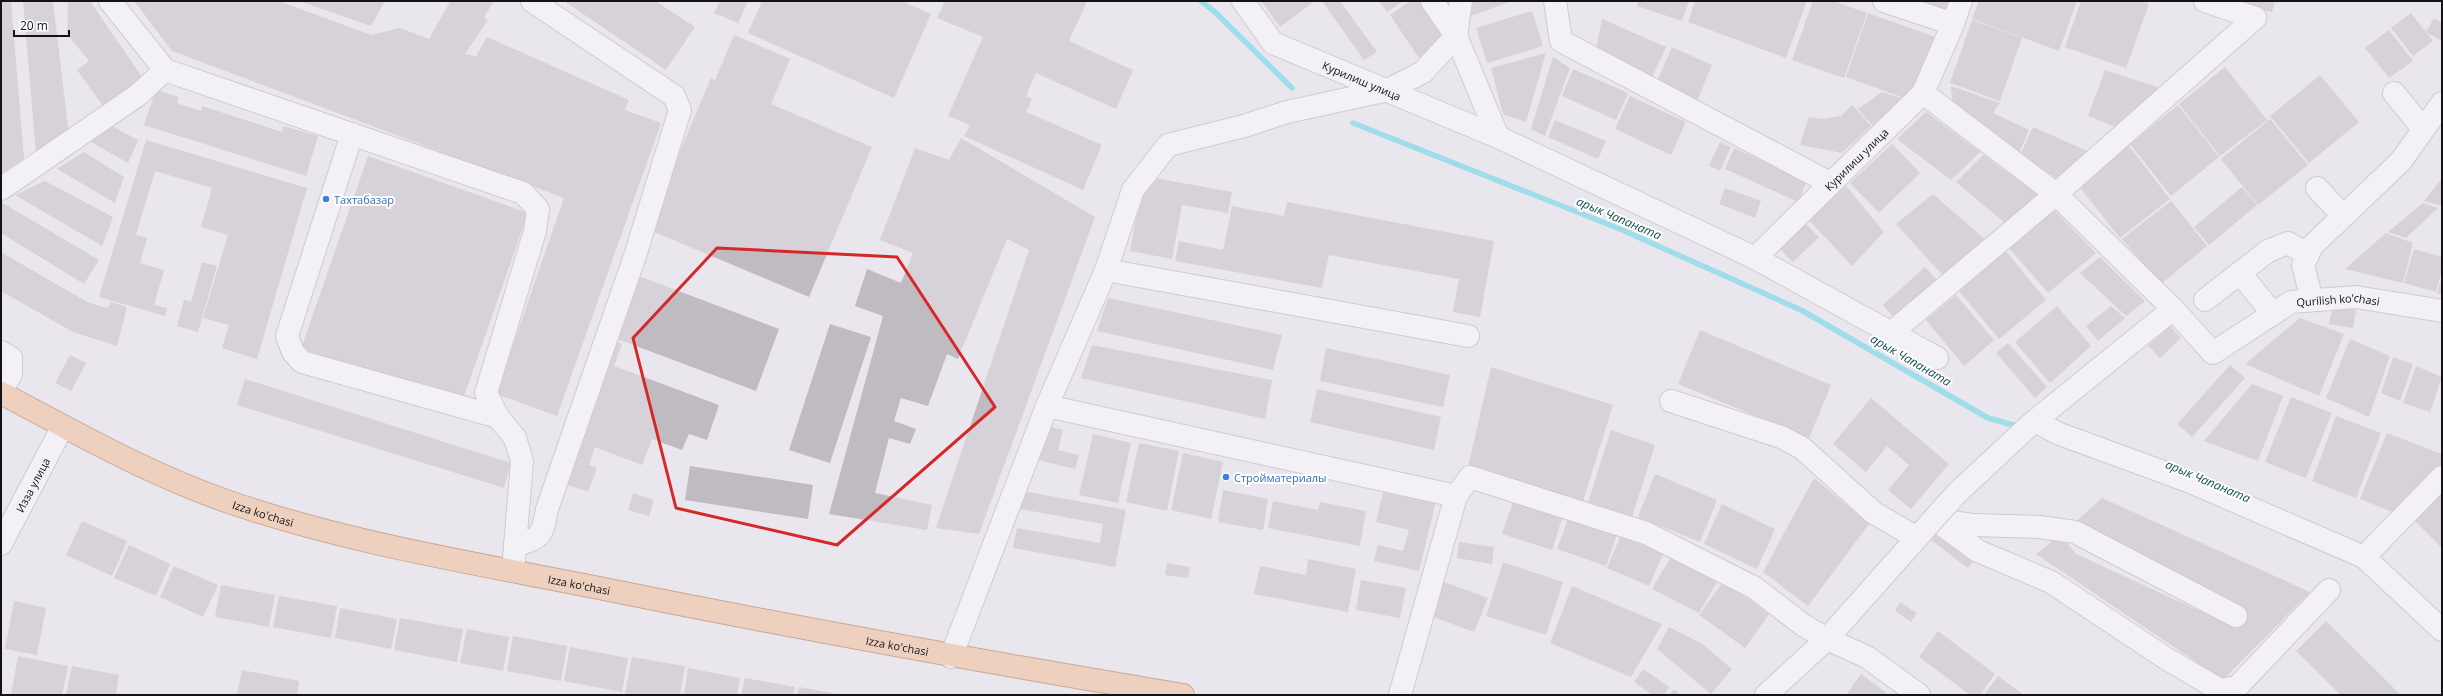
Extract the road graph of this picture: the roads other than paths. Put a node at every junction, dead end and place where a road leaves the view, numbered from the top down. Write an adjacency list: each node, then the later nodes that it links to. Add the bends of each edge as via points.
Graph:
1 (110, 1): 12 (street)
2 (532, 1): 48 (street, via 674,96 680,110 635,256 548,509 544,529 535,539)
3 (1243, 1): 13 (street, Курилиш улица, via 1273,43)
4 (1432, 1): 11 (street)
5 (1461, 1): 11 (street)
6 (1555, 1): 20 (street, via 1561,41)
7 (1884, 1): 10 (street)
8 (1961, 1): 10 (street)
9 (2205, 1): 23 (street, via 2255,18)
10 (1953, 24): 14 (street)
11 (1456, 36): 13 (street, via 1423,72); 19 (street)
12 (165, 70): 18 (street); 22 (street, via 138,95)
13 (1388, 90): 19 (street, Курилиш улица); 27 (street, via 1350,96 1168,145 1132,190)
14 (1923, 93): 20 (street, Курилиш улица); 23 (street)
15 (2394, 93): 17 (street)
16 (2442, 103): 17 (street)
17 (2424, 129): 24 (street, via 2401,161)
18 (352, 134): 41 (street, via 523,192 538,209 535,231 486,393); 41 (street, via 287,336 293,352 302,362)
19 (1498, 137): 26 (street, Курилиш улица)
20 (1830, 183): 26 (street, Курилиш улица)
21 (2317, 188): 24 (street)
22 (1, 189)
23 (2056, 194): 31 (street); 34 (street)
24 (2343, 216): 25 (street, via 2312,246)
25 (2308, 255): 28 (street, via 2288,243 2268,251); 30 (street, via 2303,265)
26 (1755, 258): 34 (street)
27 (1106, 270): 35 (street); 40 (street)
28 (2240, 273): 29 (street); 33 (street)
29 (2205, 300)
30 (2312, 300): 32 (street, Qurilish ko'chasi, via 2356,297); 33 (street, Qurilish ko'chasi, via 2292,302)
31 (2173, 309): 33 (street, Qurilish ko'chasi, via 2213,353); 42 (street)
32 (2442, 311)
33 (2273, 314)
34 (1891, 334): 37 (street)
35 (1468, 336)
36 (1, 352): 38 (street, via 11,358 11,374)
37 (1937, 358)
38 (1, 392): 43 (main road, Izza ko'chasi)
39 (1671, 401): 46 (street, via 1781,437 1802,448 1874,513)
40 (1047, 406): 45 (street); 55 (street)
41 (498, 416): 48 (street, via 515,438 522,461)
42 (2034, 423): 46 (street, bridge, via 1957,493); 49 (street, via 2188,481)
43 (63, 426): 47 (street, Изза улица); 50 (main road, Izza ko'chasi, via 185,486 272,517 322,531)
44 (2442, 477): 49 (street)
45 (1456, 496): 54 (street, via 1470,476 1646,533 1755,588 1803,626); 57 (street)
46 (1925, 529): 51 (street, via 2050,582 2167,659 2220,690 2237,687); 52 (street, via 1974,525 2039,527 2075,532); 54 (street)
47 (1, 544)
48 (515, 544): 50 (street)
49 (2364, 557): 53 (street)
50 (513, 571): 55 (main road, Izza ko'chasi)
51 (2329, 590)
52 (2236, 616)
53 (2442, 630)
54 (1826, 639): 58 (street); 59 (street, via 1867,657)
55 (951, 657): 56 (main road, Izza ko'chasi)
56 (1183, 695)
57 (1400, 695)
58 (1766, 695)
59 (1919, 695)

